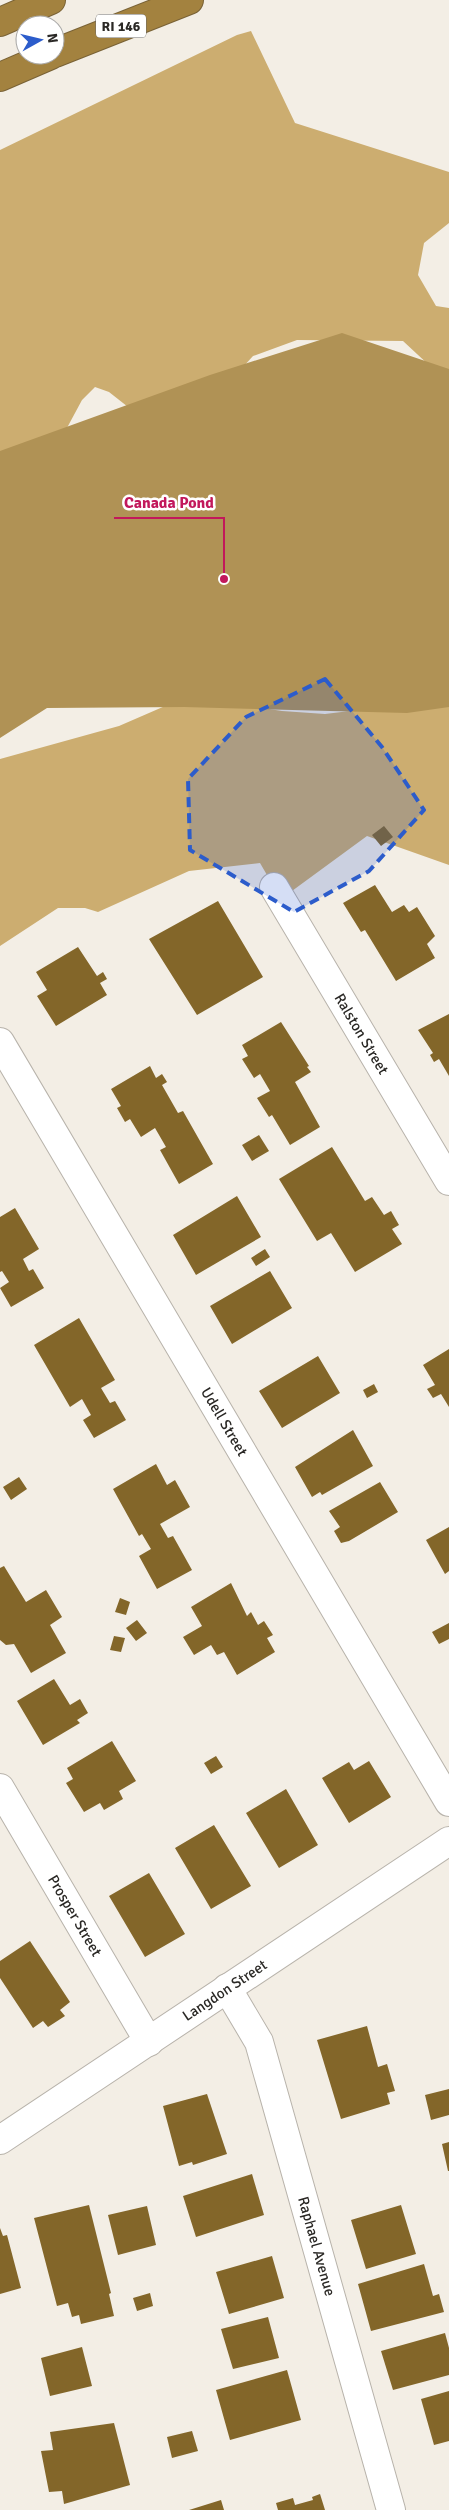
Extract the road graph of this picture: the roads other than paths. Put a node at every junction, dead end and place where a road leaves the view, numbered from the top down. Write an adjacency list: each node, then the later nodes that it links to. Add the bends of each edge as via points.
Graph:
1 (51, 0): 3 (highway)
2 (189, 0): 4 (highway, RI 146)
3 (0, 22)
4 (65, 49)
5 (28, 65): 6 (highway)
6 (0, 77)
7 (274, 887): 9 (street, Ralston Street)
8 (0, 1042): 11 (street, Udell Street)
9 (449, 1181)
10 (0, 1788): 14 (street, Prosper Street)
11 (449, 1802)
12 (449, 1841): 13 (street, Langdon Street)
13 (227, 1988): 14 (street, Langdon Street); 16 (street, Raphael Avenue, via 259,2042)
14 (149, 2042): 15 (street, Langdon Street)
15 (0, 2140)
16 (391, 2510)

